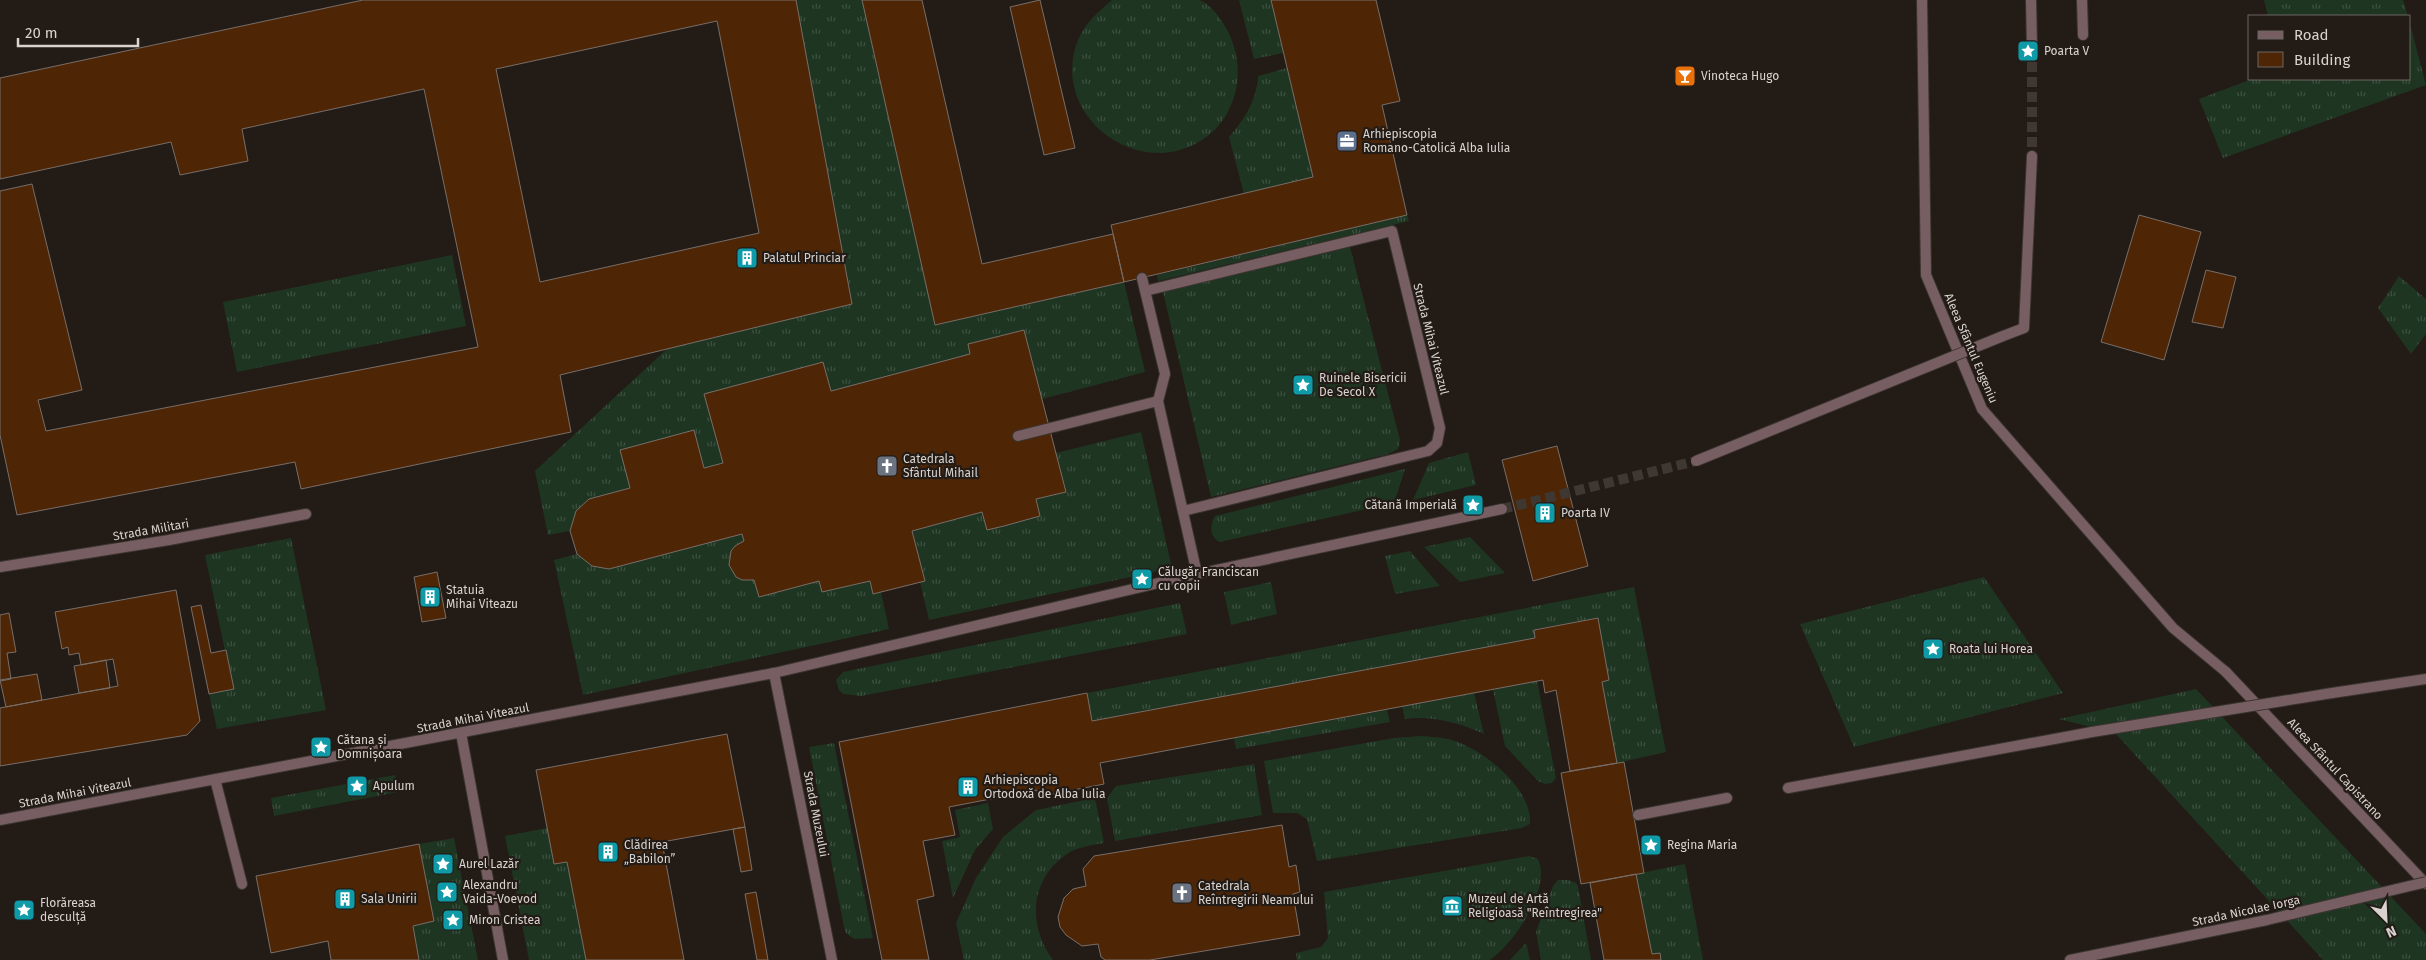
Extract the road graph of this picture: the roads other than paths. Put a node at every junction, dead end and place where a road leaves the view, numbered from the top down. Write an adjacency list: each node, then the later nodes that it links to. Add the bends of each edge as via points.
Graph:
1 (1922, 0): 17 (street, Aleea Sfântul Eugeniu, via 1926,275 1982,409 2173,628)
2 (2031, 0): 5 (street)
3 (2082, 0): 4 (street)
4 (2083, 35)
5 (2032, 47)
6 (2032, 156): 11 (street, bridge, via 2024,328)
7 (1142, 278): 8 (street)
8 (1145, 291): 9 (street, via 1165,374); 13 (street, Strada Mihai Viteazul, via 1392,232 1440,428 1437,443 1428,451)
9 (1158, 401): 10 (street); 13 (street)
10 (1018, 436)
11 (1696, 461)
12 (1502, 509): 16 (street, Strada Mihai Viteazul)
13 (1183, 511): 16 (street)
14 (306, 514): 15 (street, Strada Militari)
15 (0, 567)
16 (1197, 574): 18 (street, Strada Mihai Viteazul)
17 (2226, 672): 26 (street, Aleea Sfântul Capistrano)
18 (774, 673): 20 (street, Strada Mihai Viteazul); 29 (street, Strada Muzeului)
19 (2426, 678): 22 (street, bridge, via 2092,732)
20 (461, 733): 21 (street, Strada Mihai Viteazul); 28 (street)
21 (215, 779): 25 (street, Strada Mihai Viteazul); 27 (street)
22 (1788, 788)
23 (1727, 798): 24 (street)
24 (1638, 815)
25 (0, 820)
26 (2426, 883): 30 (street, Strada Nicolae Iorga, bridge, via 2267,920)
27 (242, 884)
28 (503, 960)
29 (832, 960)
30 (2070, 960)

